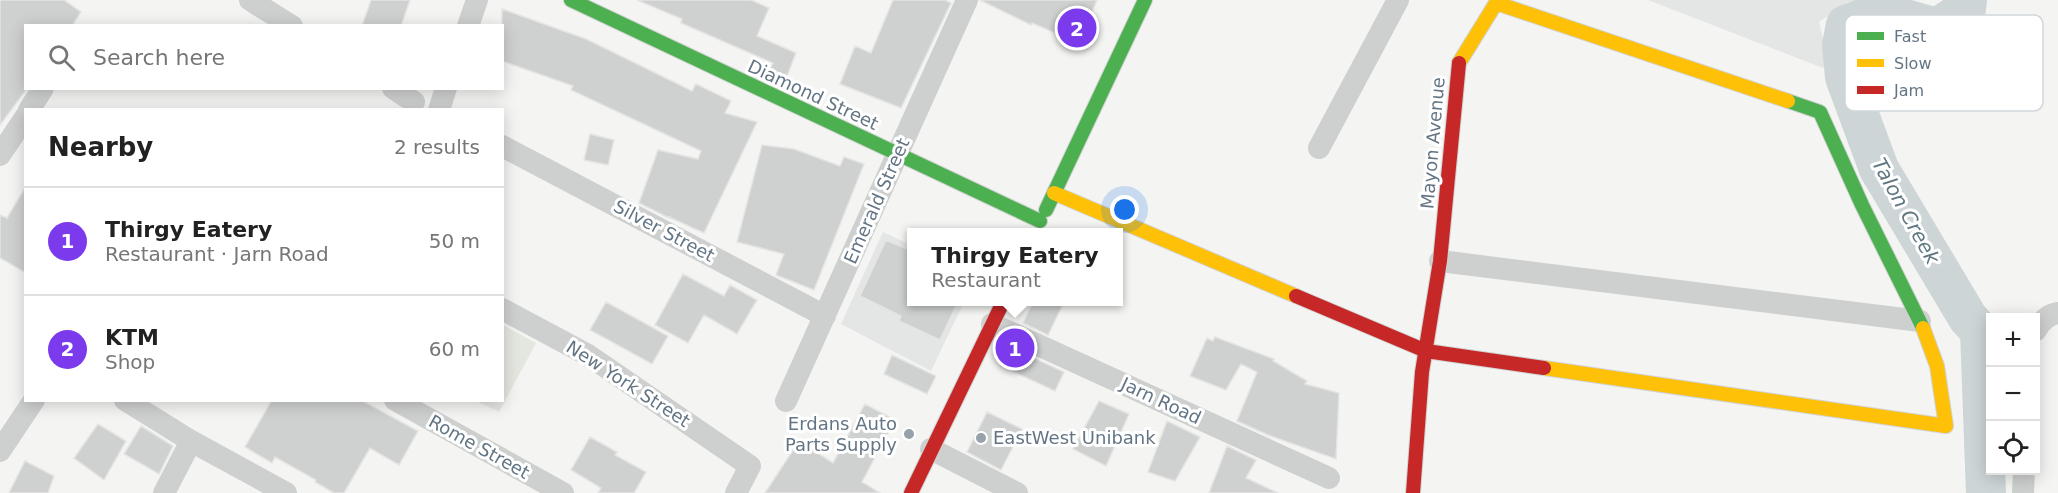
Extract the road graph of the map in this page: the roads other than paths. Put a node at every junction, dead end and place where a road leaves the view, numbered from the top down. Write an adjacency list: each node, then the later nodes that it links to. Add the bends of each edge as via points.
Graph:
1 (477, 0): 8 (street)
2 (571, 0): 19 (street, Diamond Street)
3 (967, 0): 19 (street, Emerald Street)
4 (1145, 0): 20 (street)
5 (1398, 0): 17 (street)
6 (264, 4): 7 (street)
7 (289, 24)
8 (469, 24)
9 (42, 90): 13 (street)
10 (396, 90): 12 (street)
11 (445, 90): 14 (street)
12 (414, 102)
13 (30, 108)
14 (440, 108)
15 (24, 119): 18 (street)
16 (504, 147): 26 (street, Silver Street)
17 (1319, 148)
18 (0, 155)
19 (898, 155): 21 (street, Diamond Street); 26 (street, Emerald Street)
20 (1054, 193): 21 (street); 30 (street)
21 (1038, 227)
22 (1440, 261): 27 (street); 27 (street, Mayon Avenue, via 1458,65 1496,3 1820,112); 30 (street, Mayon Avenue)
23 (1001, 306): 29 (street)
24 (504, 310): 43 (street, New York Street, via 588,355 750,466)
25 (2058, 314): 28 (street)
26 (825, 316): 31 (street, Emerald Street)
27 (1920, 321): 30 (street, via 1937,366 1946,426)
28 (2040, 322)
29 (993, 324): 36 (street); 39 (street, Jarn Road)
30 (1426, 351): 46 (street, Mayon Avenue)
31 (786, 401)
32 (33, 402): 37 (street)
33 (128, 402): 35 (street)
34 (399, 402): 42 (street, Rome Street)
35 (191, 441): 40 (street); 41 (street)
36 (931, 449): 44 (street); 45 (street)
37 (0, 451)
38 (2024, 475): 47 (street)
39 (1329, 478)
40 (165, 493)
41 (286, 493)
42 (562, 493)
43 (736, 493)
44 (911, 493)
45 (1017, 493)
46 (1413, 493)
47 (2023, 493)

